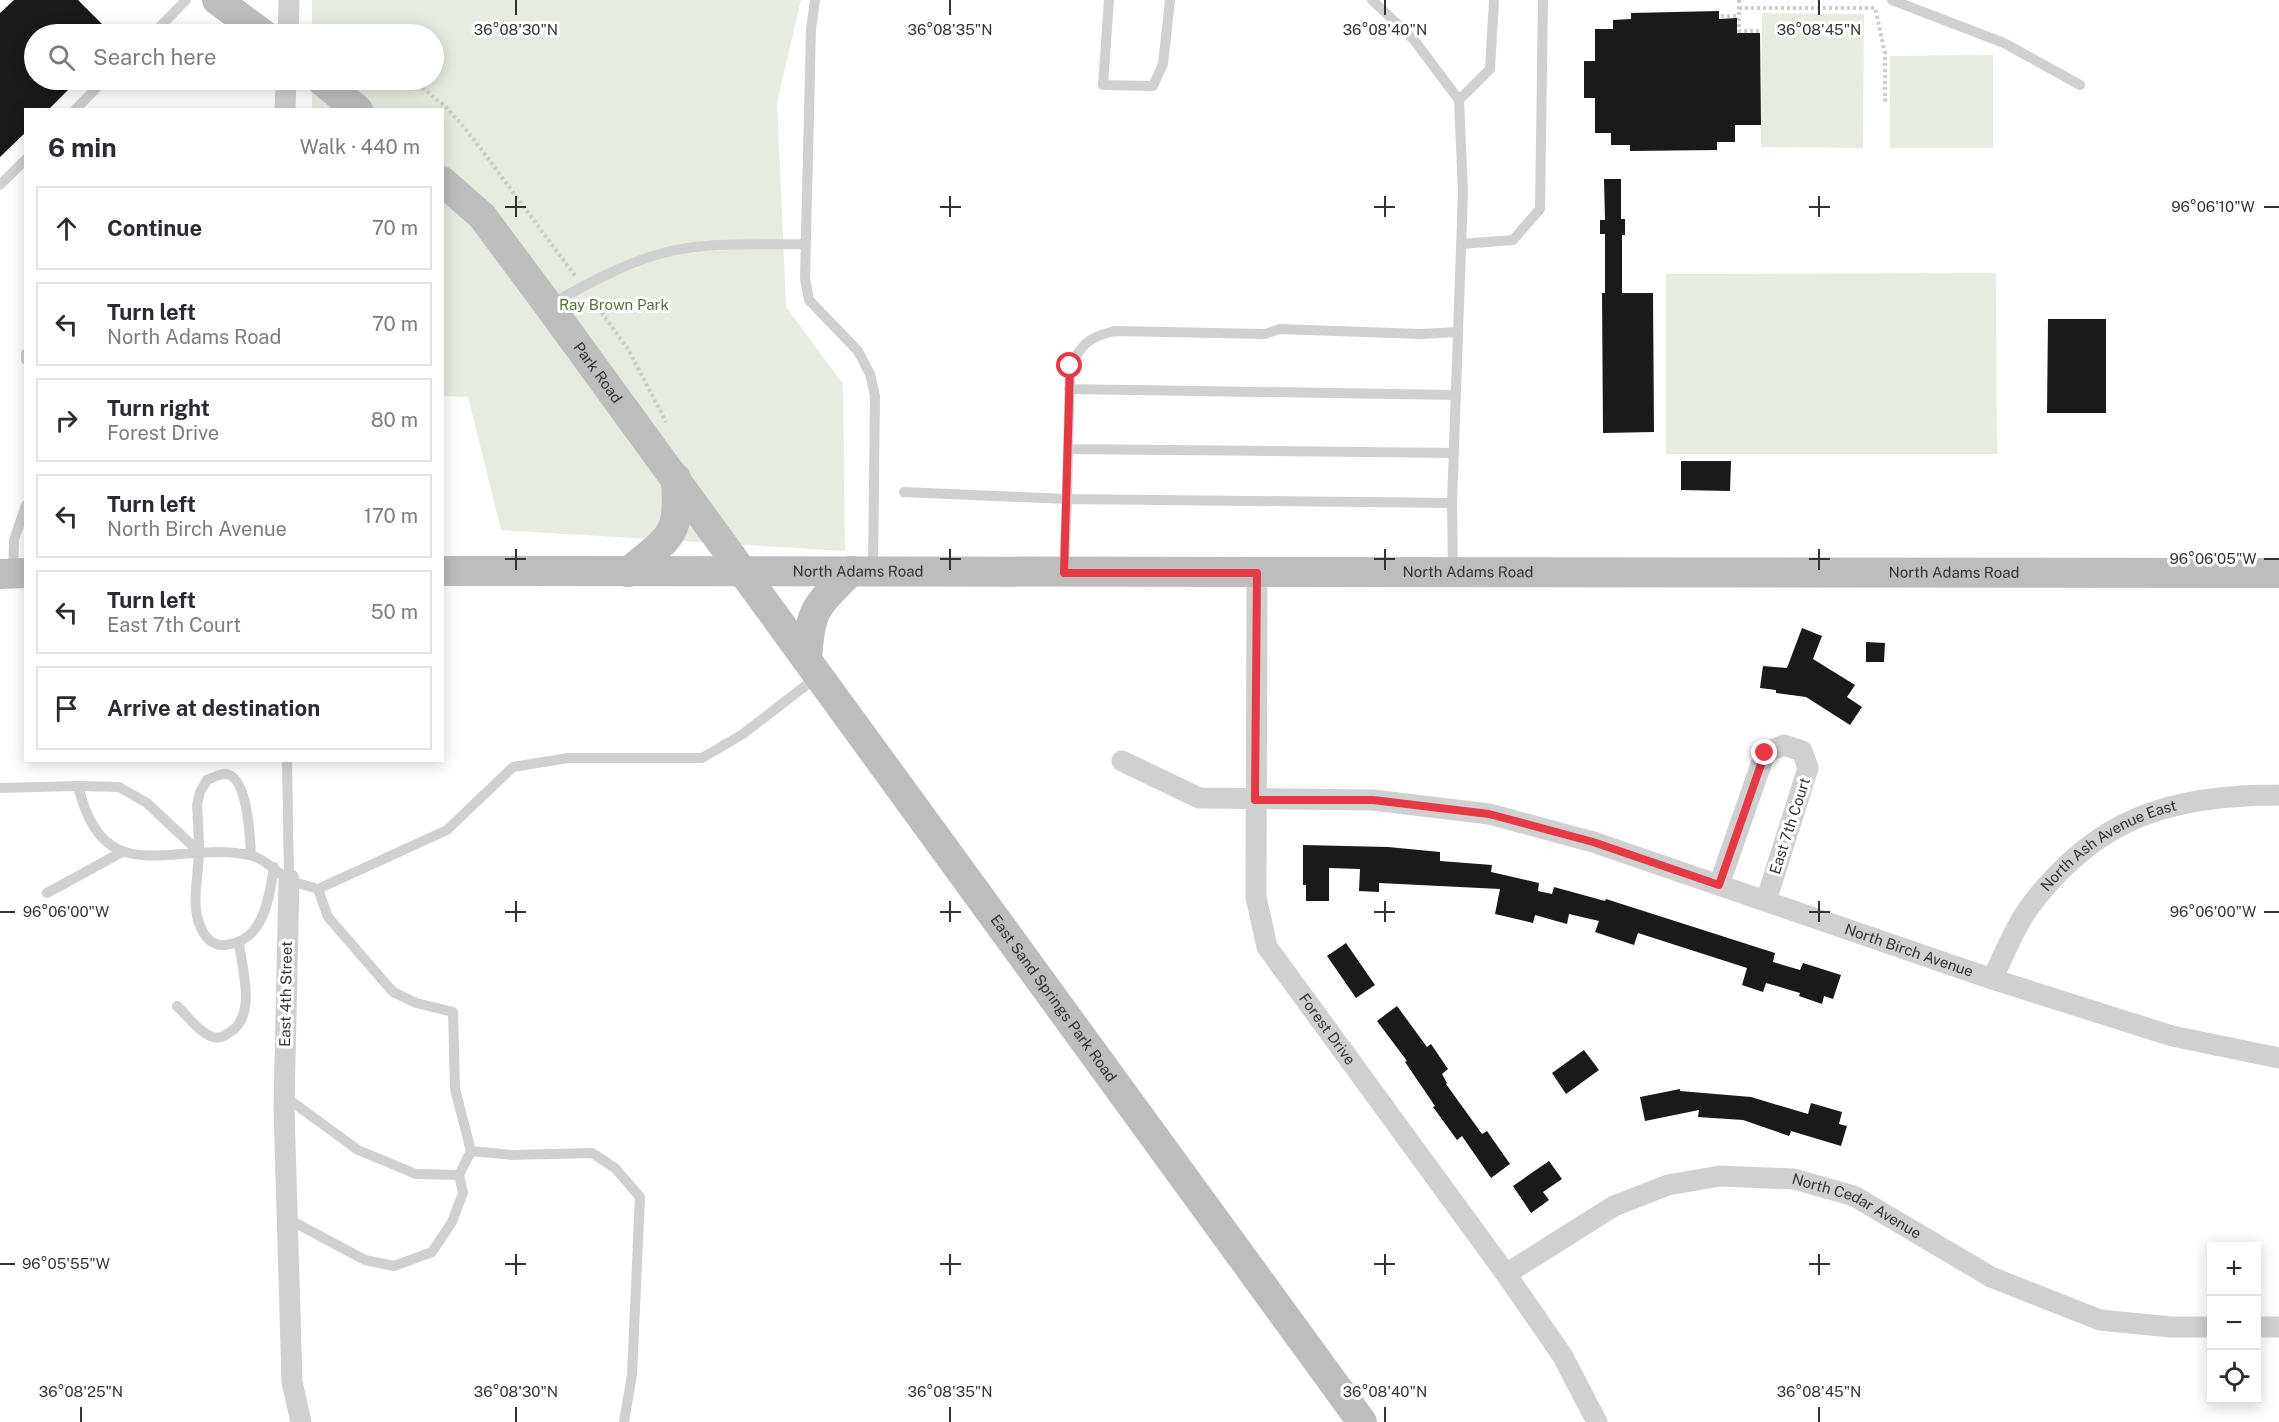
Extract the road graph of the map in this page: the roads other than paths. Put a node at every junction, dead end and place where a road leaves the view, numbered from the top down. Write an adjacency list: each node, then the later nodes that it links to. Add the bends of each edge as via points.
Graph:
1 (186, 0): 11 (lane)
2 (217, 0): 12 (main road)
3 (289, 0): 13 (street)
4 (815, 0): 25 (lane)
5 (1109, 0): 6 (lane, via 1103,85 1153,86 1163,64)
6 (1170, 0)
7 (1372, 0): 18 (lane, via 1414,40)
8 (1494, 0): 18 (lane, via 1490,69)
9 (1543, 0): 26 (lane, via 1540,209 1513,240)
10 (1892, 0): 14 (lane, via 2004,43)
11 (163, 24)
12 (249, 24)
13 (288, 24)
14 (2080, 85)
15 (94, 90): 19 (lane)
16 (286, 90): 20 (street)
17 (333, 90): 21 (main road)
18 (1459, 100): 26 (lane)
19 (77, 108)
20 (285, 108)
21 (356, 108)
22 (24, 161): 24 (lane)
23 (444, 183): 27 (main road, Park Road, via 482,216)
24 (0, 185)
25 (805, 244): 27 (lane, via 665,252 610,271); 41 (lane, via 809,300 858,351 876,396)
26 (1461, 244): 28 (lane)
27 (549, 306): 33 (main road, Park Road)
28 (1458, 332): 29 (lane, via 1115,331 1094,336 1080,349 1070,366); 30 (lane)
29 (1070, 389): 30 (lane); 31 (lane)
30 (1456, 395): 32 (lane)
31 (1068, 449): 32 (lane); 35 (lane)
32 (1454, 453): 36 (lane)
33 (676, 478): 39 (main road, via 678,513 671,533); 40 (main road, Park Road)
34 (904, 492): 35 (lane)
35 (1067, 499): 36 (lane); 43 (lane)
36 (1452, 503): 45 (lane)
37 (24, 511): 42 (lane, via 14,540)
38 (444, 571): 39 (main road, North Adams Road)
39 (628, 572): 40 (main road, North Adams Road)
40 (745, 572): 41 (main road, North Adams Road); 47 (main road, East Sand Springs Park Road)
41 (862, 572): 43 (main road, North Adams Road); 47 (main road, via 813,613 808,629)
42 (13, 573)
43 (1064, 573): 44 (main road, North Adams Road)
44 (1257, 573): 45 (main road, North Adams Road); 53 (street, Forest Drive)
45 (1453, 573): 46 (main road, North Adams Road)
46 (2279, 573)
47 (813, 668): 59 (lane, via 743,734 702,758 568,758 513,767 447,830); 76 (main road, East Sand Springs Park Road)
48 (1122, 761): 53 (street, North Birch Avenue, via 1199,798)
49 (287, 762): 57 (lane)
50 (78, 786): 51 (lane); 54 (lane, via 85,815 97,835); 55 (lane, via 119,787 147,803)
51 (0, 788)
52 (2279, 795): 63 (street, North Ash Avenue East, via 2194,800 2137,815 2076,854 2027,910)
53 (1255, 800): 58 (street, North Birch Avenue, via 1373,800 1489,814 1593,842); 70 (street, Forest Drive, via 1256,897 1267,947)
54 (122, 852): 55 (lane, via 144,857); 60 (lane)
55 (199, 852): 56 (lane); 56 (lane, via 200,792 207,780 224,774 232,776 243,795); 62 (lane, via 196,905 200,927 209,942 220,946)
56 (251, 855): 57 (lane)
57 (281, 873): 59 (lane); 62 (lane, via 256,928); 66 (street, East 4th Street)
58 (1719, 885): 61 (street, North Birch Avenue); 61 (street, East 7th Court, via 1765,753 1784,745 1802,751 1808,768)
59 (318, 889): 67 (lane, via 328,917 393,992 453,1012 455,1089)
60 (47, 893)
61 (1766, 901): 63 (street, North Birch Avenue)
62 (239, 943): 64 (lane, via 246,995 243,1016 235,1029 221,1037 211,1036)
63 (1992, 979): 65 (street, North Birch Avenue, via 2172,1036)
64 (177, 1006)
65 (2279, 1058)
66 (284, 1102): 68 (lane, via 358,1150 416,1174); 69 (street, East 4th Street)
67 (471, 1151): 68 (lane); 75 (lane, via 512,1155 592,1153 615,1168 640,1197 632,1376)
68 (459, 1175): 69 (lane, via 463,1193 452,1222 432,1252 394,1266 366,1260)
69 (287, 1219): 74 (street, East 4th Street, via 292,1382)
70 (1506, 1274): 71 (street, North Cedar Avenue, via 1614,1206 1668,1185 1720,1176 1794,1179 1854,1196 1991,1277 2100,1320); 77 (street, Forest Drive, via 1562,1355)
71 (2207, 1327)
72 (2261, 1327): 73 (street)
73 (2279, 1327)
74 (301, 1422)
75 (624, 1422)
76 (1362, 1422)
77 (1597, 1422)

